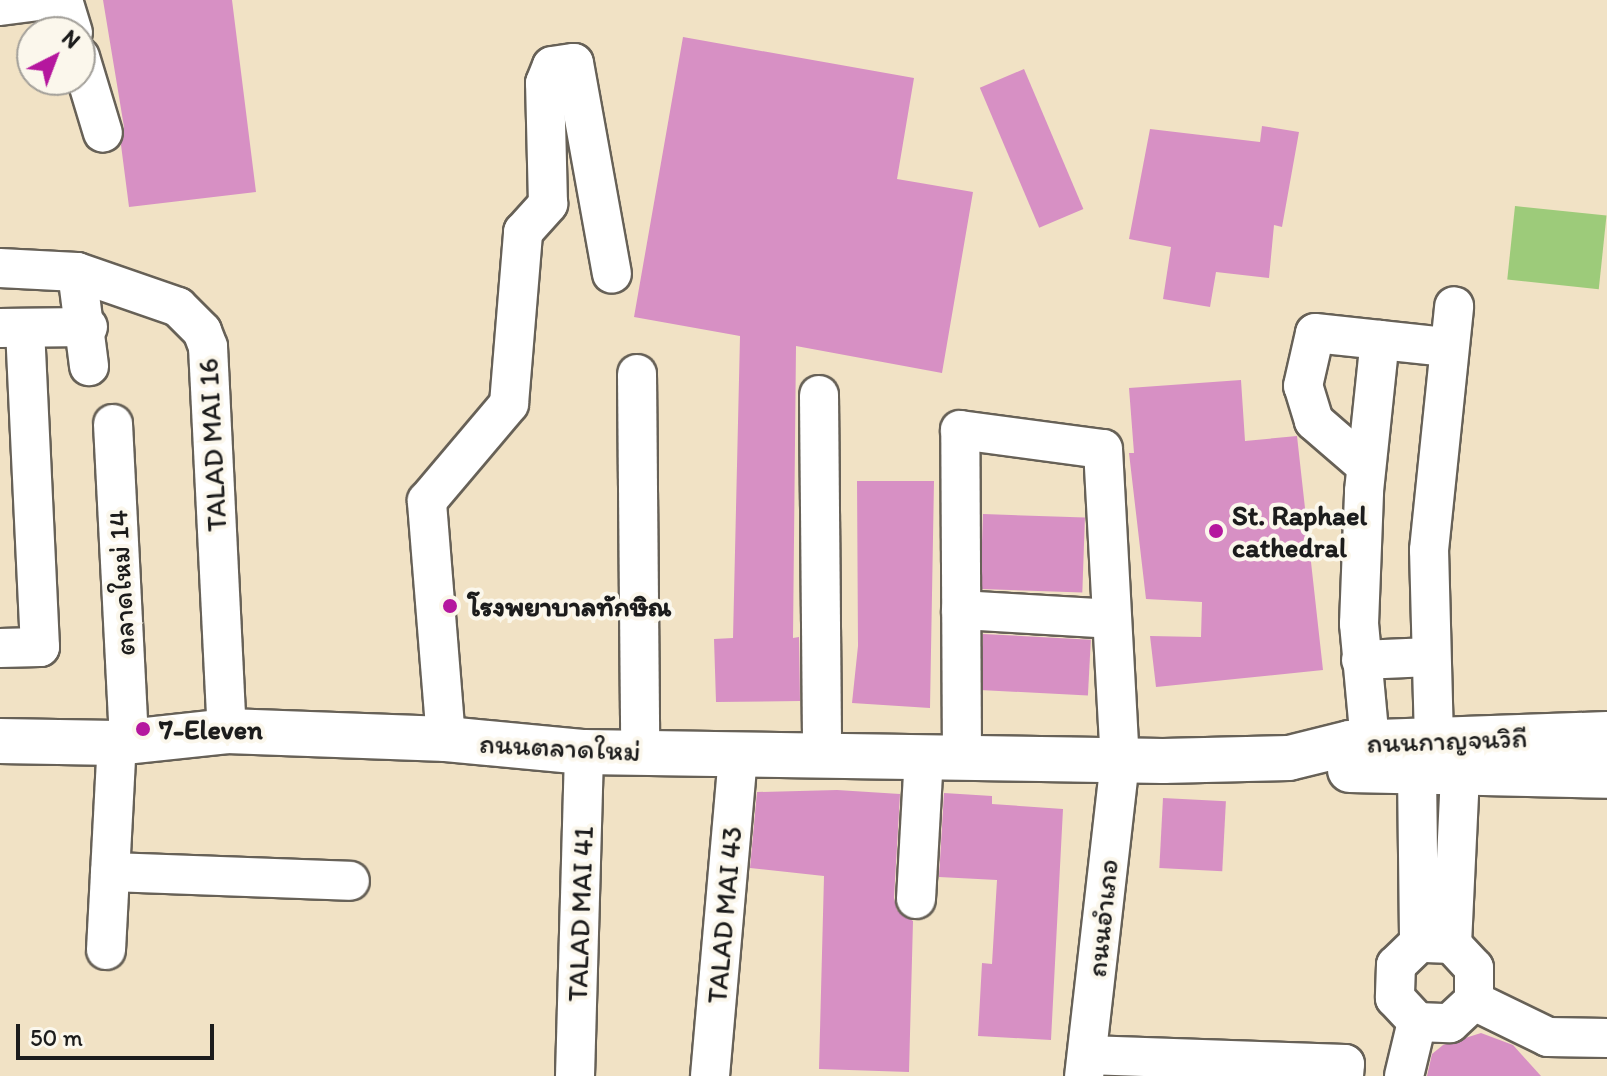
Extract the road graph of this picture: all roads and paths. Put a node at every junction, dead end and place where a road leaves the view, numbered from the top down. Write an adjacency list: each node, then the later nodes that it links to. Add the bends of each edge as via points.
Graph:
1 (45, 0): 2 (street)
2 (0, 6)
3 (92, 96): 4 (street)
4 (103, 133)
5 (0, 268): 6 (street, TALAD MAI 16)
6 (77, 272): 9 (street); 23 (street, TALAD MAI 16, via 178,307 192,317 208,347)
7 (612, 274): 25 (street, via 574,63 552,66 545,83 548,204 523,232 509,404 427,501)
8 (1454, 306): 12 (street)
9 (88, 327): 10 (street); 13 (street)
10 (12, 328): 20 (street, via 40,647)
11 (1380, 340): 12 (street); 17 (street); 17 (street, via 1315,333 1303,386 1314,421)
12 (1447, 347): 21 (street, via 1429,550)
13 (89, 366)
14 (637, 374): 30 (street)
15 (819, 395): 32 (street)
16 (113, 424): 27 (street, ตลาดใหม่ 14)
17 (1366, 466): 22 (street)
18 (961, 610): 19 (street); 19 (street, ถนนอำเภอ, via 960,430 1103,449); 33 (street)
19 (1112, 619): 35 (street, ถนนอำเภอ)
20 (0, 648)
21 (1430, 657): 22 (street); 36 (street)
22 (1361, 660): 28 (street)
23 (227, 731): 25 (main road, ถนนตลาดใหม่); 27 (main road, ถนนตลาดใหม่)
24 (1607, 734): 36 (main road, ถนนกาญจนวิถี)
25 (446, 739): 29 (main road, ถนนตลาดใหม่)
26 (0, 741): 27 (main road, ถนนตลาดใหม่)
27 (123, 742): 38 (street, ตลาดใหม่ 14)
28 (1370, 742): 34 (main road, ถนนกาญจนวิถี); 36 (main road, ถนนกาญจนวิถี)
29 (584, 752): 30 (main road, ถนนตลาดใหม่); 48 (street, TALAD MAI 41)
30 (640, 752): 31 (main road, ถนนตลาดใหม่)
31 (738, 754): 32 (main road, ถนนตลาดใหม่); 49 (street, TALAD MAI 43)
32 (822, 756): 33 (main road, ถนนตลาดใหม่)
33 (943, 758): 35 (main road, ถนนตลาดใหม่); 40 (street)
34 (1289, 758): 35 (main road, ถนนกาญจนวิถี); 36 (main road, ถนนกาญจนวิถี, via 1352,771)
35 (1120, 761): 46 (street, ถนนอำเภอ)
36 (1437, 762): 37 (main road, ถนนกาญจนวิถี); 41 (street)
37 (1607, 776)
38 (110, 872): 39 (street); 42 (street, ตลาดใหม่ 14)
39 (350, 881)
40 (916, 899)
41 (1436, 944): 43 (street, via 1474,968); 44 (street, via 1396,965 1395,998)
42 (106, 950)
43 (1474, 1001): 44 (street, via 1450,1023); 45 (street, via 1548,1037)
44 (1417, 1022): 51 (street)
45 (1607, 1038)
46 (1086, 1066): 47 (street)
47 (1167, 1068): 50 (street, via 1345,1064)
48 (575, 1076)
49 (710, 1076)
50 (1344, 1076)
51 (1404, 1076)

